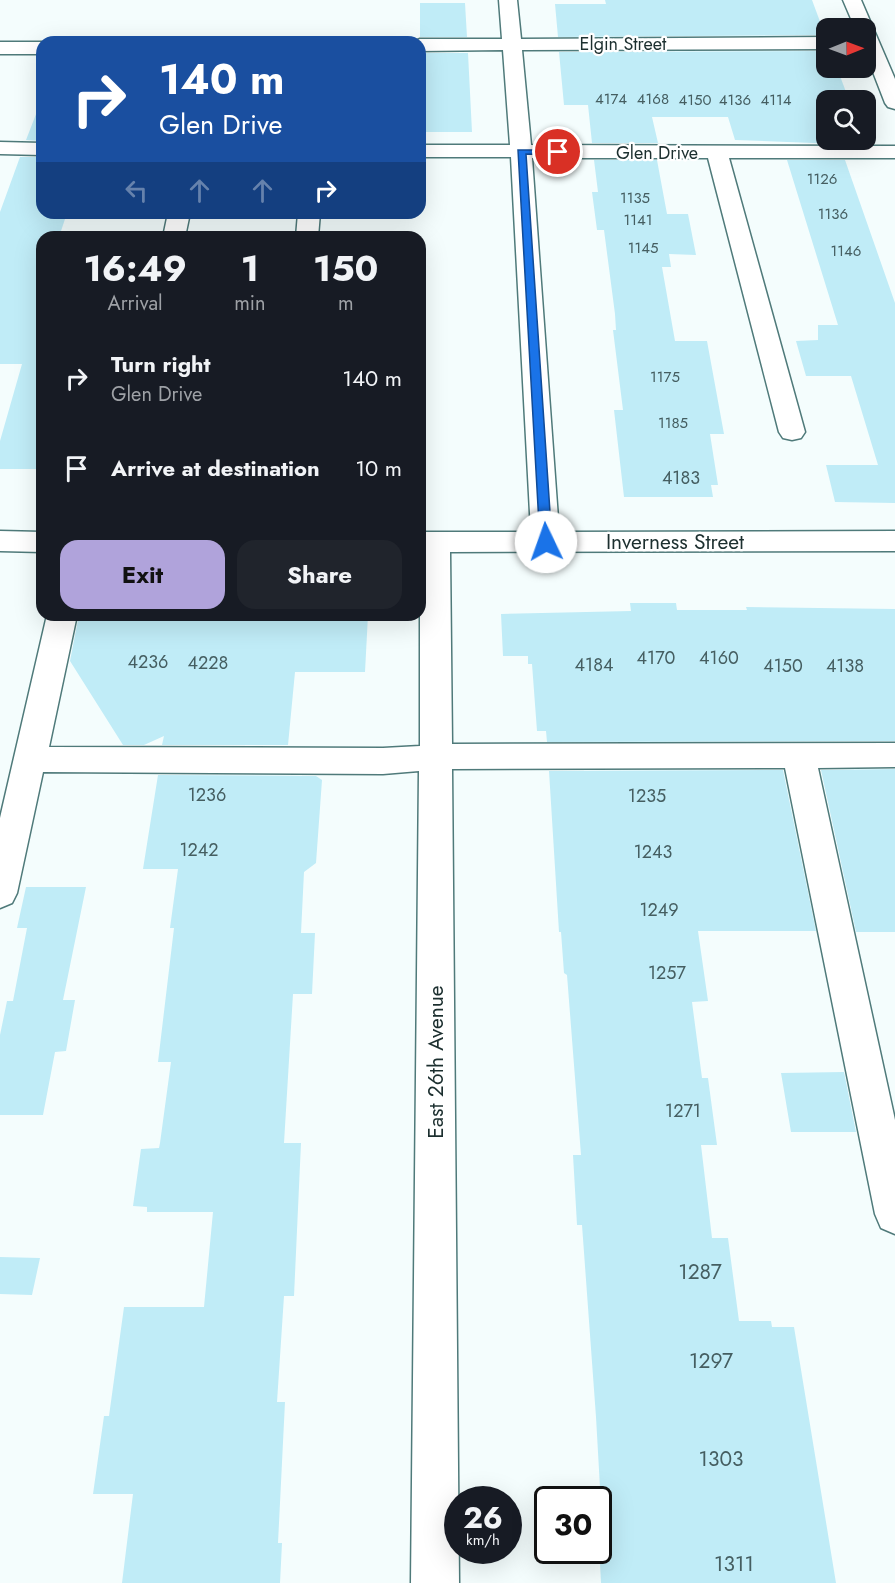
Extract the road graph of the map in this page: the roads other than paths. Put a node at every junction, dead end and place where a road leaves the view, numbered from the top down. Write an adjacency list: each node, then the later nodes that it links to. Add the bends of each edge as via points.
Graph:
1 (508, 0): 5 (street)
2 (852, 0): 3 (street)
3 (859, 18)
4 (816, 43): 5 (street, Elgin Street)
5 (512, 44): 6 (street, Elgin Street); 14 (street)
6 (426, 45)
7 (36, 48): 8 (street)
8 (0, 49)
9 (876, 60): 10 (street)
10 (895, 103)
11 (0, 148): 12 (street)
12 (36, 149)
13 (426, 151): 14 (street, Glen Drive)
14 (521, 152): 16 (street, Glen Drive); 22 (street)
15 (895, 152): 16 (street, Glen Drive)
16 (717, 153): 17 (street)
17 (792, 432)
18 (0, 541): 20 (street)
19 (895, 541): 22 (street, Inverness Street)
20 (36, 542)
21 (428, 542): 22 (street, Inverness Street); 26 (street, East 26th Avenue)
22 (546, 542)
23 (61, 621): 27 (street)
24 (895, 755): 25 (street)
25 (799, 756): 26 (street); 29 (street)
26 (437, 757): 27 (street, via 383,761); 30 (street, East 26th Avenue)
27 (31, 759): 28 (street)
28 (0, 893)
29 (895, 1214)
30 (435, 1583)

